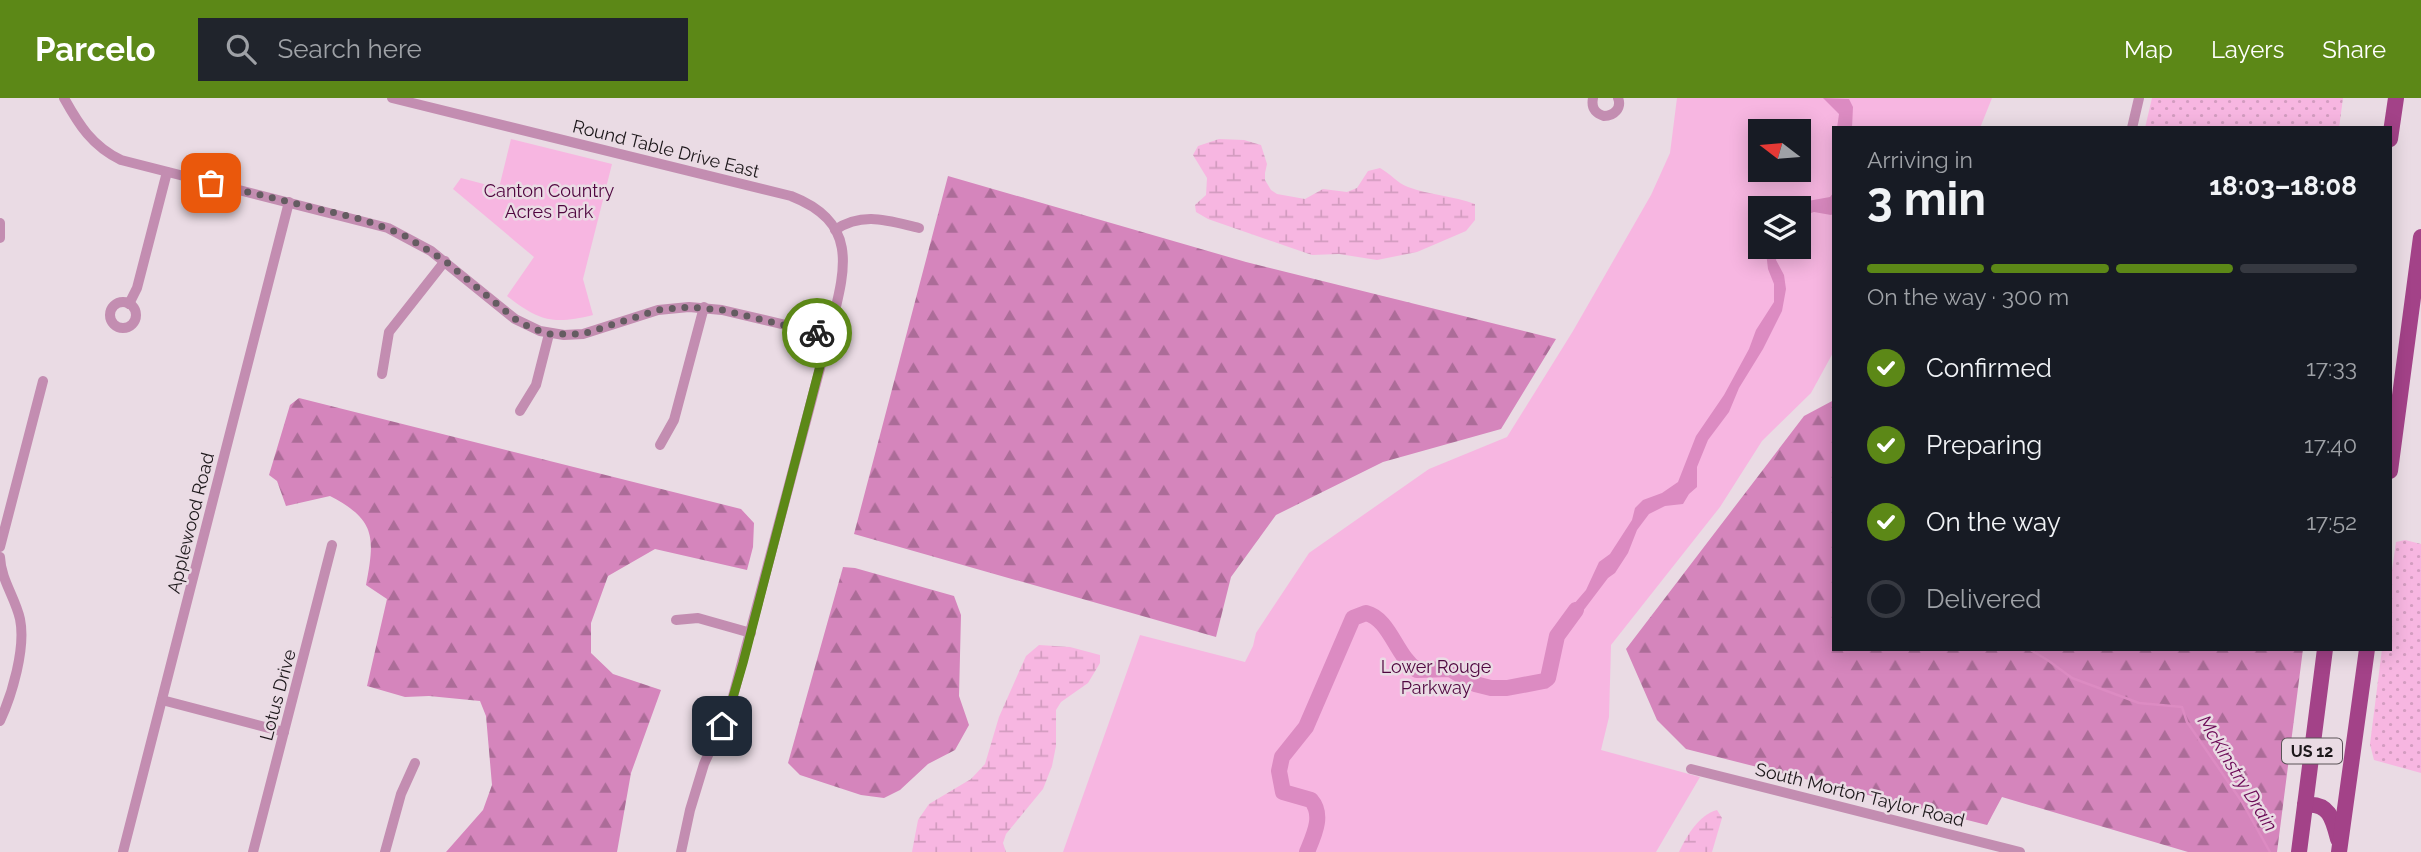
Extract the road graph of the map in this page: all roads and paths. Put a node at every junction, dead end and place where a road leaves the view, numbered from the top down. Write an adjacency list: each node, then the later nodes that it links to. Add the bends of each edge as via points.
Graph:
1 (64, 98): 9 (street, via 81,129 98,147 121,160)
2 (392, 98): 13 (street, Round Table Drive East, via 791,196 816,209)
3 (1593, 98): 4 (street, via 1595,111 1604,116 1616,112)
4 (1618, 98)
5 (2138, 98): 7 (street)
6 (2396, 98): 8 (main road)
7 (2132, 126)
8 (2392, 126)
9 (167, 172): 10 (street); 17 (street)
10 (289, 202): 16 (street, via 388,228); 33 (street, Applewood Road)
11 (0, 223): 15 (street)
12 (919, 228): 13 (street, via 868,218 852,220)
13 (835, 230): 20 (street, via 844,270)
14 (2421, 237): 25 (main road)
15 (0, 238)
16 (445, 261): 19 (street, via 515,319); 21 (street, via 389,332)
17 (129, 304)
18 (704, 307): 19 (street, via 658,310 583,334); 20 (street); 24 (street, via 683,394)
19 (549, 334): 23 (street, via 536,385)
20 (828, 335): 30 (street)
21 (382, 374)
22 (43, 382): 27 (street)
23 (520, 411)
24 (660, 445)
25 (2392, 456)
26 (332, 545): 35 (street, Lotus Drive)
27 (0, 547)
28 (0, 557): 34 (street, via 21,633 18,662)
29 (676, 620): 30 (street, via 698,618)
30 (751, 633): 43 (street, via 731,704 697,786)
31 (2325, 651): 38 (main road, US 12)
32 (2367, 651): 39 (main road, US 12)
33 (162, 700): 35 (street); 40 (street, Applewood Road)
34 (0, 721)
35 (284, 732): 41 (street, Lotus Drive)
36 (415, 763): 42 (street)
37 (1691, 768): 44 (street, South Morton Taylor Road)
38 (2305, 805): 39 (main road, via 2320,805 2330,813); 45 (main road, US 12)
39 (2340, 850)
40 (123, 852)
41 (253, 852)
42 (385, 852)
43 (681, 852)
44 (2020, 852)
45 (2299, 852)

